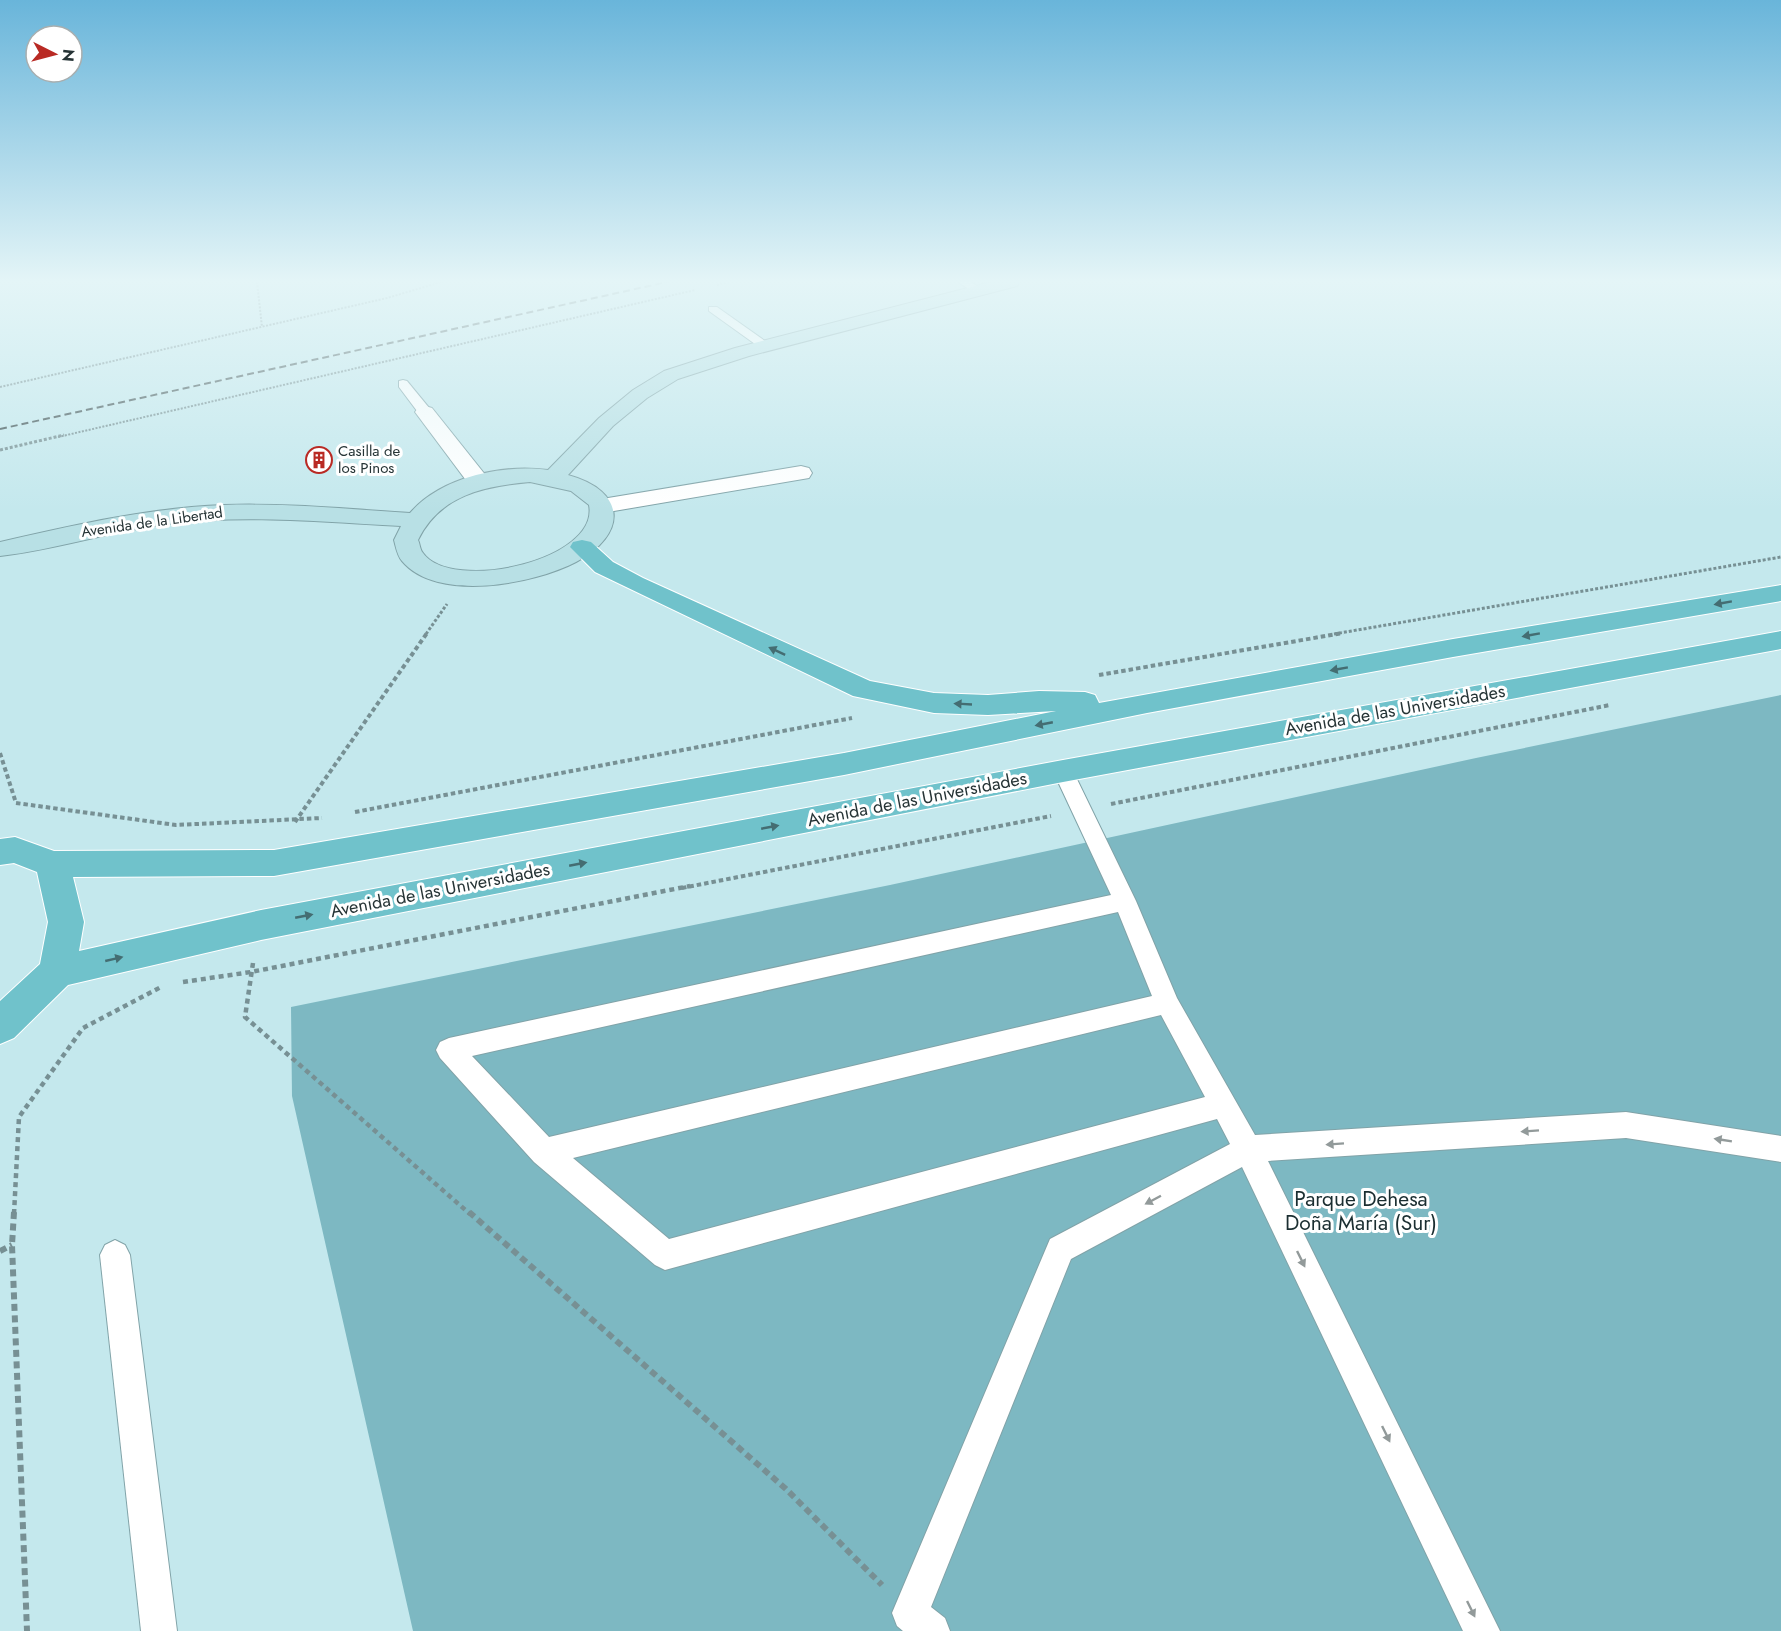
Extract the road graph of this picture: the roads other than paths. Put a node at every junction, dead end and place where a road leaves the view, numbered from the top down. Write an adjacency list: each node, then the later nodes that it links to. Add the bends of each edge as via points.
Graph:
1 (726, 358): 5 (main road, via 671,375 640,394)
2 (403, 384): 3 (lane)
3 (425, 412): 6 (street)
4 (801, 473): 7 (street)
5 (554, 477): 6 (main road, via 505,477); 7 (main road, via 577,483 593,493)
6 (479, 482): 8 (main road, via 437,500)
7 (602, 506): 9 (main road, via 596,533)
8 (413, 520): 9 (main road, via 406,540 413,558 434,571 466,578 529,572); 10 (main road, Avenida de la Libertad, via 221,512 121,524)
9 (582, 547): 13 (main road, one-way to 9, via 933,703 863,689 634,583 604,567)
10 (1, 549)
11 (1781, 593): 13 (main road, one-way to 13)
12 (1781, 640): 14 (main road, Avenida de las Universidades)
13 (1147, 703): 16 (main road, one-way to 16, via 844,764 274,863)
14 (1063, 771): 17 (lane); 18 (main road, Avenida de las Universidades, one-way to 14, via 261,925)
15 (5, 845): 16 (main road)
16 (53, 864): 18 (main road, via 66,922)
17 (1125, 901): 19 (lane); 24 (lane, via 449,1050)
18 (57, 972): 20 (main road)
19 (1167, 1003): 21 (lane); 24 (lane)
20 (0, 1026)
21 (1223, 1105): 22 (lane); 24 (lane, via 665,1255)
22 (1248, 1149): 23 (lane, one-way to 22, via 1626,1125); 26 (lane, one-way to 26, via 1060,1249); 28 (lane, one-way to 28)
23 (1781, 1149)
24 (544, 1152)
25 (115, 1255): 27 (lane)
26 (917, 1625)
27 (159, 1631)
28 (1482, 1631)

